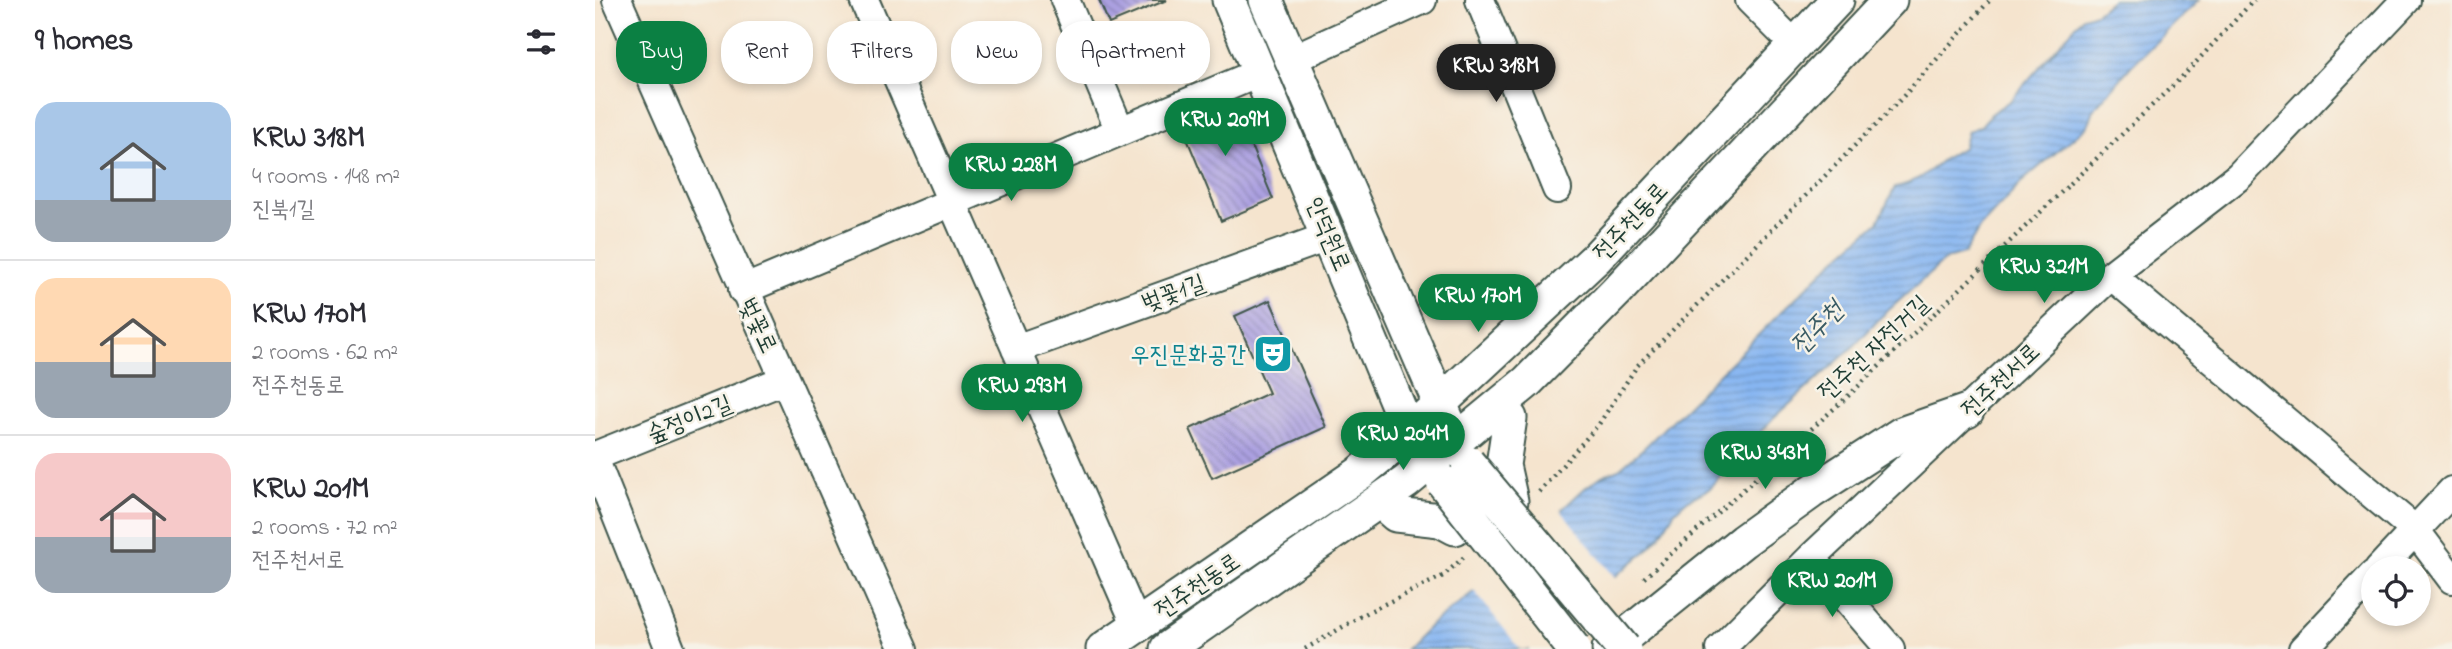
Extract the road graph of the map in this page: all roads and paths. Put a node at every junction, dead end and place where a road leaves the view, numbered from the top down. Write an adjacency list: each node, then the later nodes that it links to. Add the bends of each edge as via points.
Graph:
1 (864, 0): 19 (street)
2 (1065, 0): 17 (street)
3 (1229, 0): 16 (street, 안덕원로)
4 (1266, 0): 15 (street, 안덕원로)
5 (1422, 0): 15 (street)
6 (1480, 0): 18 (street)
7 (1750, 0): 14 (street)
8 (1837, 0): 14 (street, 전주천동로)
9 (1890, 0): 28 (street, 전주천동로, via 1616,292)
10 (1990, 0): 24 (path, via 1900,100)
11 (2253, 0): 40 (path, 전주천 자전거길, via 2185,74 1846,398)
12 (2406, 0): 21 (street, 전주천서로, via 2239,176)
13 (610, 4): 22 (street, 벚꽃로)
14 (1794, 44): 26 (street, 전주천동로, via 1596,258)
15 (1292, 59): 26 (street, 안덕원로)
16 (1261, 72): 17 (street); 20 (street, 안덕원로)
17 (1120, 131): 19 (street)
18 (1557, 189)
19 (950, 202): 22 (street); 23 (street)
20 (1330, 236): 23 (street, 벚꽃1길); 29 (street, 안덕원로)
21 (2111, 275): 27 (street, 전주천서로); 36 (street)
22 (743, 290): 25 (street, 벚꽃로)
23 (1016, 349): 42 (street)
24 (1637, 366)
25 (784, 380): 30 (street, 숲정이2길); 44 (street, 벚꽃로)
26 (1439, 405): 29 (street, 전주천동로); 31 (street, 안덕원로)
27 (1967, 411): 38 (street, 전주천서로); 48 (street, via 1901,434 1811,492)
28 (1504, 419): 31 (street, 전주천동로); 33 (street, via 1503,465 1511,501)
29 (1409, 432): 31 (street, 안덕원로); 42 (street, 전주천동로, via 1360,473)
30 (595, 458): 43 (street, 숲정이2길)
31 (1449, 463): 33 (street, bridge); 34 (street, 전주천동로); 35 (street, bridge)
32 (2452, 491): 36 (street)
33 (1503, 505): 49 (street, bridge)
34 (1388, 508): 35 (street, via 1455,527); 46 (street, 전주천동로)
35 (1469, 516): 47 (street, bridge)
36 (2415, 530): 37 (street); 39 (street)
37 (2391, 556)
38 (1811, 558): 50 (street, 전주천서로); 51 (street)
39 (2452, 579)
40 (1638, 584)
41 (2361, 588): 52 (street)
42 (1137, 626): 45 (street, 전주천동로)
43 (670, 649)
44 (904, 649)
45 (1103, 649)
46 (1167, 649)
47 (1574, 649)
48 (1609, 649)
49 (1624, 649)
50 (1720, 649)
51 (1890, 649)
52 (2304, 649)

